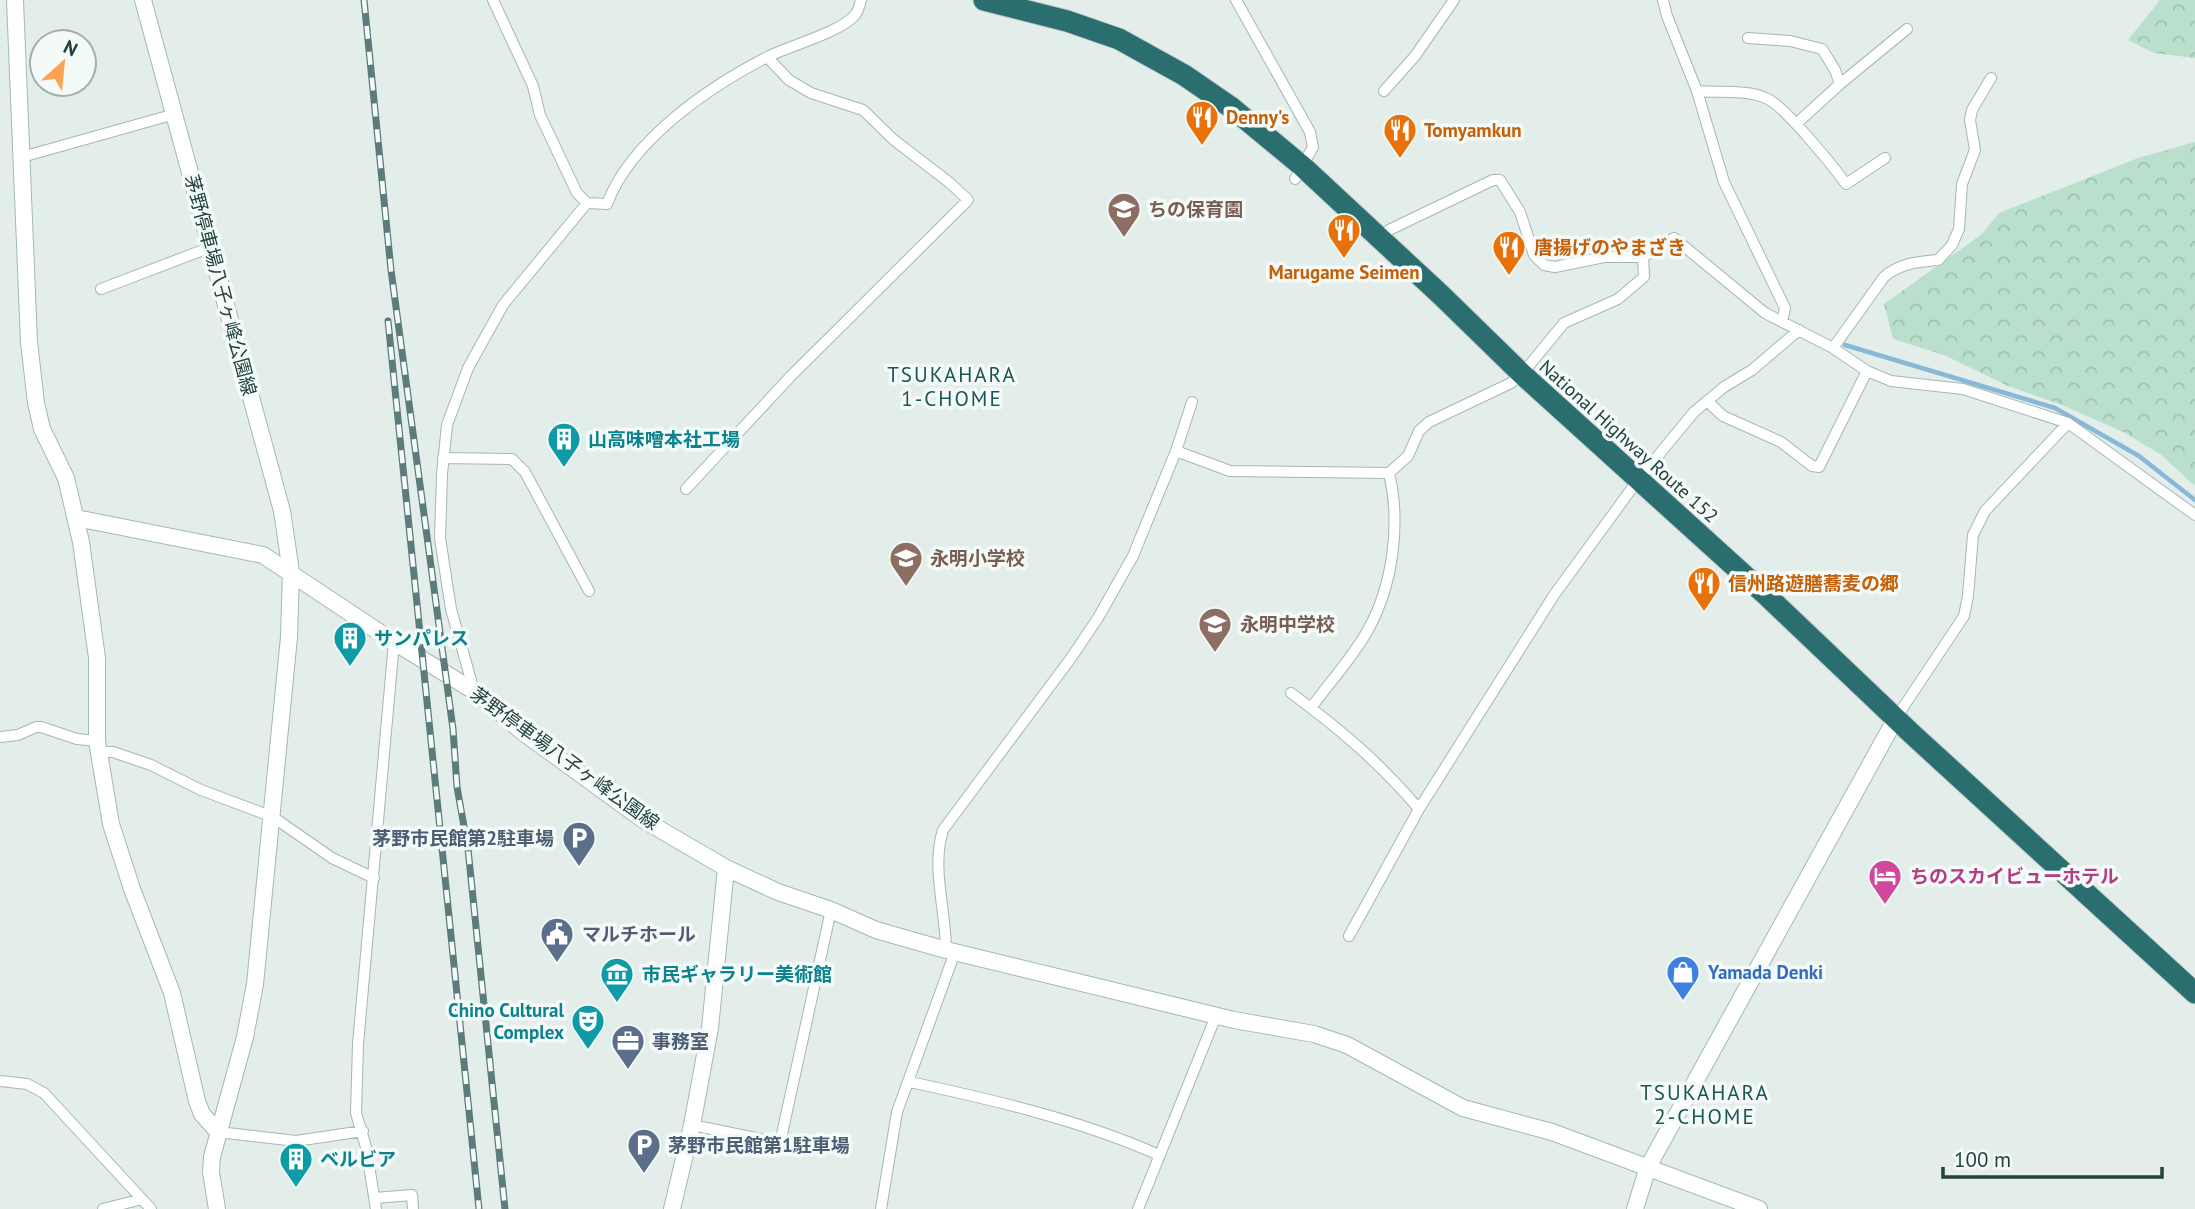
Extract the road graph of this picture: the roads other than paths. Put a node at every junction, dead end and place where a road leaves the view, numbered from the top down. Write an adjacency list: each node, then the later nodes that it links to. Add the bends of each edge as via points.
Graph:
1 (15, 0): 19 (street)
2 (143, 0): 17 (street, 茅野停車場八子ヶ峰公園線)
3 (493, 0): 22 (street, via 533,86 545,126 577,193)
4 (861, 0): 12 (street, via 855,15 837,27)
5 (984, 0): 9 (highway, National Highway Route 152)
6 (1236, 0): 21 (street, via 1310,132 1313,147)
7 (1454, 0): 16 (street)
8 (1663, 0): 15 (street)
9 (1029, 6): 21 (highway, National Highway Route 152, via 1119,39 1184,75 1232,108)
10 (1907, 29): 14 (street)
11 (1748, 38): 14 (street, via 1822,49)
12 (767, 57): 22 (street, via 684,108 625,169 607,204); 39 (street, via 789,80 811,93 863,110 968,200 790,377)
13 (1991, 78): 29 (street, via 1969,120 1975,150 1962,184 1959,229 1952,245 1938,260 1909,263 1884,276)
14 (1840, 84): 18 (street)
15 (1697, 90): 18 (street, via 1770,99); 27 (street, via 1724,182 1785,309)
16 (1384, 91)
17 (175, 114): 19 (street); 24 (street, 茅野停車場八子ヶ峰公園線)
18 (1796, 124): 20 (street, via 1846,184)
19 (22, 157): 41 (street, via 29,342 36,403 41,429 66,478)
20 (1885, 158)
21 (1299, 172): 23 (highway, National Highway Route 152)
22 (587, 203): 36 (street, via 503,304 468,368 447,425)
23 (1378, 238): 25 (street, via 1500,180 1520,212 1534,255 1544,265); 31 (highway, National Highway Route 152)
24 (211, 247): 26 (street); 42 (street, 茅野停車場八子ヶ峰公園線, via 282,511)
25 (1643, 257): 27 (street, via 1674,238); 31 (street, via 1644,277 1618,299 1564,323)
26 (101, 289)
27 (1782, 322): 28 (street)
28 (1799, 330): 29 (street); 32 (street)
29 (1833, 348): 30 (street)
30 (1867, 371): 32 (street, via 1819,467 1781,442 1723,416); 34 (street, via 1891,381 1963,389)
31 (1522, 374): 37 (street, via 1429,422 1419,431 1408,456); 38 (highway, National Highway Route 152)
32 (1707, 401): 38 (street)
33 (1192, 402): 35 (street)
34 (2068, 424): 40 (street); 48 (street, via 1985,511 1973,535 1964,616)
35 (1176, 451): 37 (street, via 1230,471); 57 (street, via 1133,556 1098,618 943,830 937,849)
36 (443, 458): 43 (street, via 512,460 525,472); 45 (street, via 440,538 451,609)
37 (1389, 473): 47 (street, via 1395,541 1377,612)
38 (1638, 481): 48 (highway, National Highway Route 152); 51 (street, via 1554,595)
39 (686, 489)
40 (2195, 515)
41 (76, 518): 42 (street, via 253,552); 50 (street, via 97,658)
42 (291, 572): 44 (street, 茅野停車場八子ヶ峰公園線); 52 (street, 茅野停車場八子ヶ峰公園線)
43 (590, 590)
44 (394, 642): 45 (street, 茅野停車場八子ヶ峰公園線); 54 (street)
45 (474, 691): 53 (street, 茅野停車場八子ヶ峰公園線, via 642,818)
46 (1291, 693): 47 (street)
47 (1311, 708): 51 (street, via 1370,754)
48 (1896, 718): 58 (highway, National Highway Route 152); 66 (street)
49 (0, 737): 50 (street, via 41,727)
50 (98, 746): 52 (street); 64 (street, via 111,824 172,993 197,1101)
51 (1419, 809): 56 (street)
52 (272, 817): 54 (street, via 332,858); 64 (street, 茅野停車場八子ヶ峰公園線, via 255,984)
53 (726, 868): 55 (street, 茅野停車場八子ヶ峰公園線); 62 (street, via 715,996)
54 (374, 878): 63 (street, via 358,1044 356,1113)
55 (831, 910): 57 (street, 茅野停車場八子ヶ峰公園線, via 876,930); 62 (street, via 780,1143)
56 (1349, 936)
57 (951, 951): 59 (street, 茅野停車場八子ヶ峰公園線); 61 (street)
58 (2195, 993)
59 (1216, 1016): 65 (street); 66 (street, 茅野停車場八子ヶ峰公園線, via 1314,1034 1347,1045 1463,1108 1552,1132)
60 (0, 1081): 67 (street, via 27,1084 44,1093)
61 (910, 1082): 65 (street, via 999,1101); 75 (street, via 897,1112)
62 (692, 1125): 74 (street)
63 (363, 1131): 64 (street, via 296,1142); 68 (street)
64 (218, 1132): 72 (street, 茅野停車場八子ヶ峰公園線, via 211,1172)
65 (1159, 1154): 76 (street)
66 (1648, 1167): 77 (street); 78 (street, 茅野停車場八子ヶ峰公園線)
67 (142, 1199): 69 (street); 71 (street)
68 (375, 1204): 73 (street, via 412,1195)
69 (129, 1207): 70 (street)
70 (103, 1209)
71 (151, 1209)
72 (217, 1209)
73 (414, 1209)
74 (672, 1209)
75 (881, 1209)
76 (1138, 1209)
77 (1635, 1209)
78 (1759, 1209)

